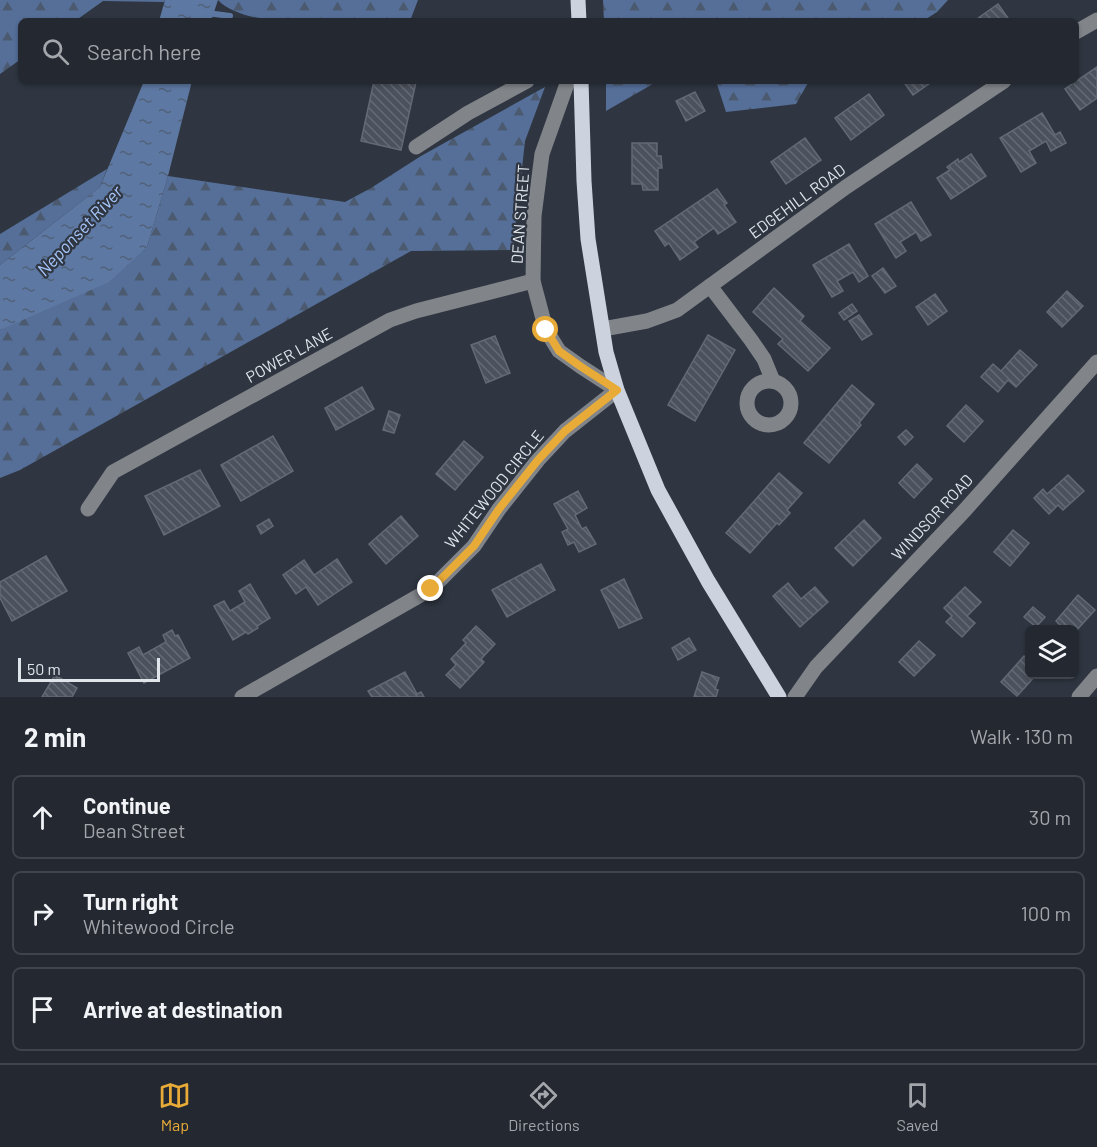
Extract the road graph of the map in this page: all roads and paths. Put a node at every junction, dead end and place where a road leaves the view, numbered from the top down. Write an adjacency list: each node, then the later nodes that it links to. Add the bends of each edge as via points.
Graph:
1 (578, 0): 2 (main road)
2 (579, 18)
3 (1097, 20): 4 (street)
4 (1079, 30)
5 (521, 84): 9 (street)
6 (567, 84): 10 (street, DEAN STREET, via 542,154 534,216)
7 (581, 84): 12 (main road, via 588,239)
8 (1000, 84): 11 (street, EDGEHILL ROAD, via 846,187)
9 (416, 147)
10 (533, 281): 15 (street, DEAN STREET, via 546,330 559,351); 16 (street, POWER LANE, via 390,320 113,472)
11 (710, 286): 12 (street, EDGEHILL ROAD, via 677,310 647,321); 14 (street, via 764,359)
12 (603, 329): 15 (main road)
13 (1097, 362): 20 (street, WINDSOR ROAD, via 965,510 816,667)
14 (772, 381)
15 (617, 390): 18 (street, WHITEWOOD CIRCLE, via 565,431 499,509 474,546 431,589); 19 (main road, via 658,490)
16 (88, 509)
17 (1097, 676): 21 (street)
18 (242, 697)
19 (779, 697)
20 (795, 697)
21 (1079, 697)

